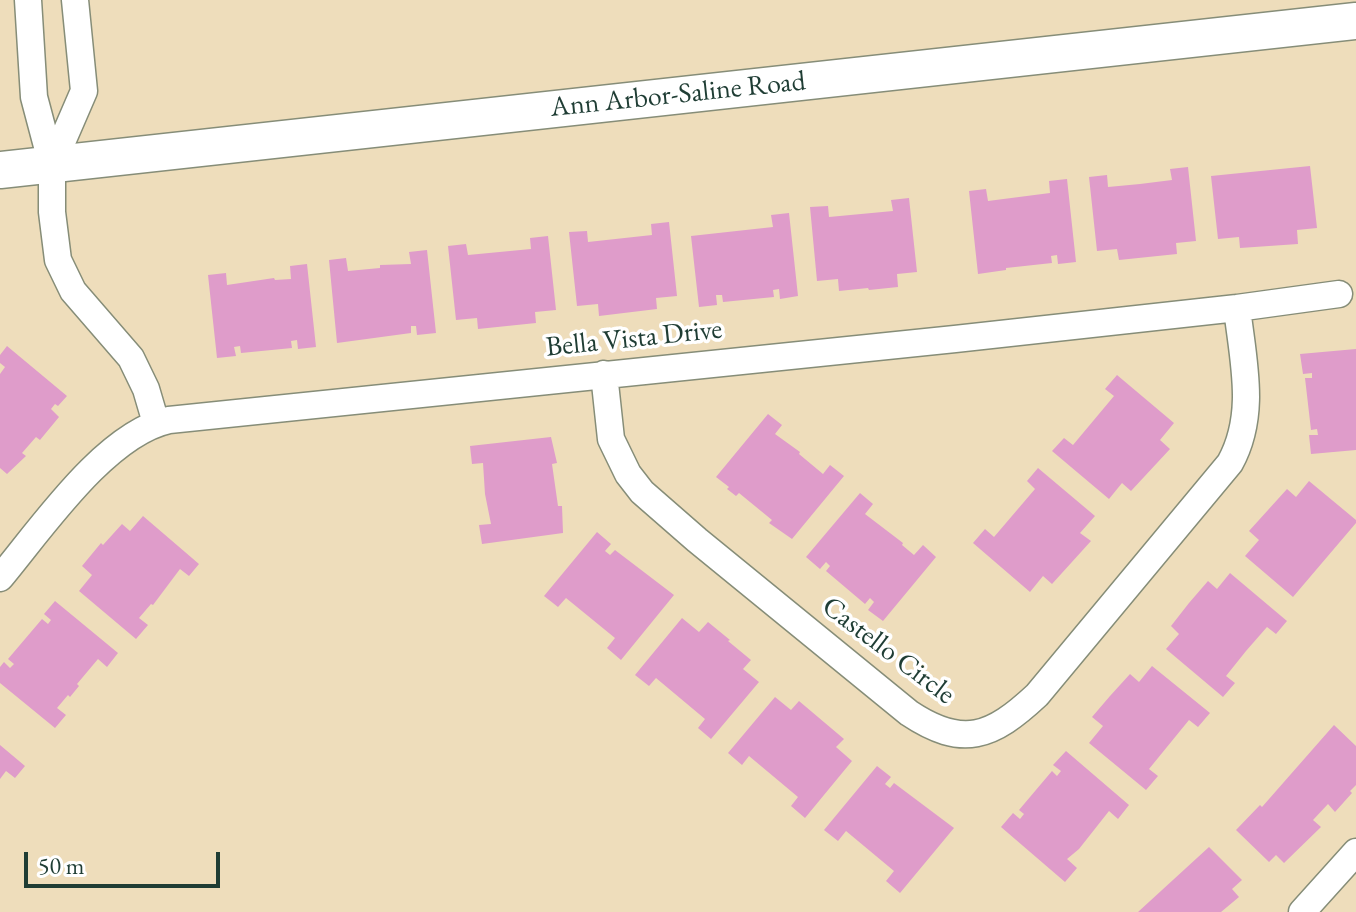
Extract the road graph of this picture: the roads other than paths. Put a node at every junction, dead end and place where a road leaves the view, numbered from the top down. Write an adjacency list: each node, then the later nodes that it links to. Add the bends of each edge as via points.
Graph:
1 (28, 0): 4 (street, via 34,97)
2 (75, 0): 4 (street, via 84,91)
3 (1356, 21): 4 (main road, Ann Arbor-Saline Road)
4 (52, 165): 5 (main road, Ann Arbor-Saline Road); 9 (street, via 52,212 61,269 88,312 131,358)
5 (0, 170)
6 (1339, 294): 7 (street, Bella Vista Drive)
7 (1237, 308): 8 (street, Bella Vista Drive); 8 (street, Castello Circle, via 1247,404 1240,445 1230,463 1037,695 1003,722 972,735 943,731 909,713 642,492 611,439)
8 (604, 374): 9 (street, Bella Vista Drive)
9 (156, 423): 10 (street, Bella Vista Drive, via 121,444 86,476)
10 (0, 578)
11 (1356, 852): 12 (street)
12 (1313, 908)

